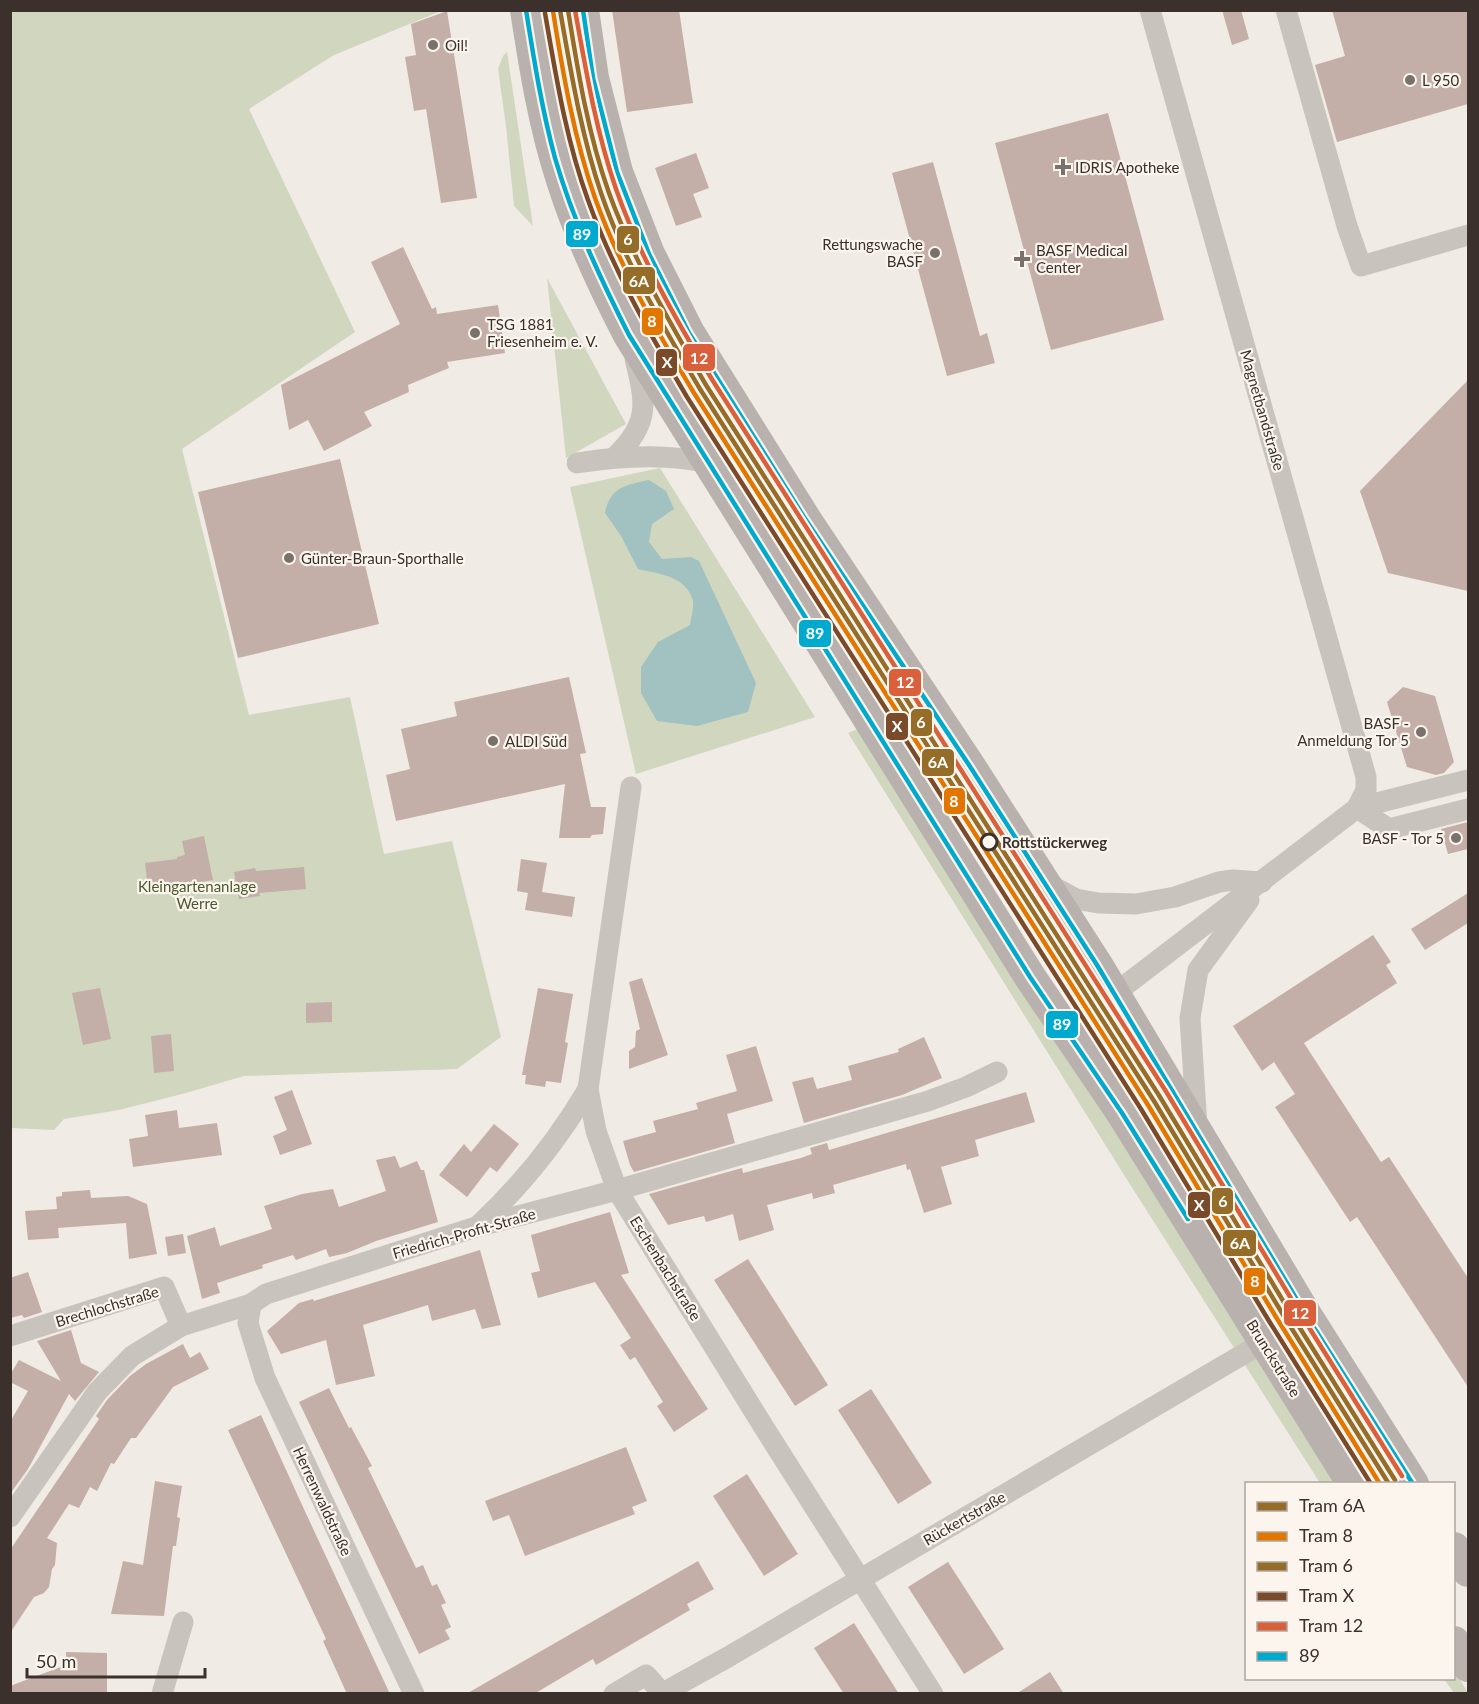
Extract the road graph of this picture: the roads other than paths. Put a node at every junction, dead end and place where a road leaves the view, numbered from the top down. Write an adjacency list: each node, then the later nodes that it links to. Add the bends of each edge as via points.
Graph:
1 (526, 10): 6 (main road, Brunckstraße, via 561,179 580,231)
2 (583, 10): 14 (main road, via 593,78 617,172 649,254 689,333 804,517)
3 (1150, 10): 12 (street, Magnetbandstraße, via 1366,777 1366,790)
4 (1286, 10): 5 (street, via 1361,266)
5 (1468, 235)
6 (628, 335): 7 (street, via 642,386 644,416 632,440); 9 (main road, Brunckstraße)
7 (616, 456): 8 (street); 9 (street, via 688,458)
8 (577, 463)
9 (709, 463): 17 (main road, Brunckstraße)
10 (1468, 780): 12 (street)
11 (631, 787): 19 (street, Eschenbachstraße)
12 (1357, 808): 13 (street, via 1389,829); 15 (street)
13 (1468, 808)
14 (1043, 881): 15 (street, via 1076,899 1136,904 1174,897 1226,880); 16 (main road)
15 (1262, 882): 16 (street); 20 (street, via 1198,970 1190,1018)
16 (1114, 994): 17 (street); 20 (main road)
17 (1066, 1030): 26 (main road, Brunckstraße)
18 (998, 1072): 21 (street, Friedrich-Profit-Straße, via 928,1101)
19 (588, 1089): 21 (street, Eschenbachstraße, via 596,1131); 22 (street, via 544,1156 511,1195)
20 (1198, 1136): 28 (main road)
21 (617, 1190): 22 (street, Friedrich-Profit-Straße); 32 (street, Eschenbachstraße)
22 (476, 1227): 23 (street, Friedrich-Profit-Straße, via 266,1294)
23 (251, 1304): 24 (street, Friedrich-Profit-Straße); 38 (street, Herrenwaldstraße, via 248,1323 265,1378)
24 (181, 1326): 25 (street, Brechlochstraße, via 164,1287); 29 (street, Friedrich-Profit-Straße, via 132,1356 98,1392)
25 (10, 1336)
26 (1264, 1342): 27 (main road, Brunckstraße); 32 (street, Rückertstraße)
27 (1352, 1482)
28 (1412, 1482)
29 (10, 1517)
30 (1455, 1550): 31 (main road)
31 (1468, 1571)
32 (860, 1579): 36 (street, Rückertstraße); 40 (street, Eschenbachstraße)
33 (183, 1622): 37 (street)
34 (1455, 1644): 35 (main road)
35 (1468, 1666)
36 (663, 1693): 39 (street, via 646,1675)
37 (162, 1694)
38 (414, 1694)
39 (614, 1694)
40 (933, 1694)

